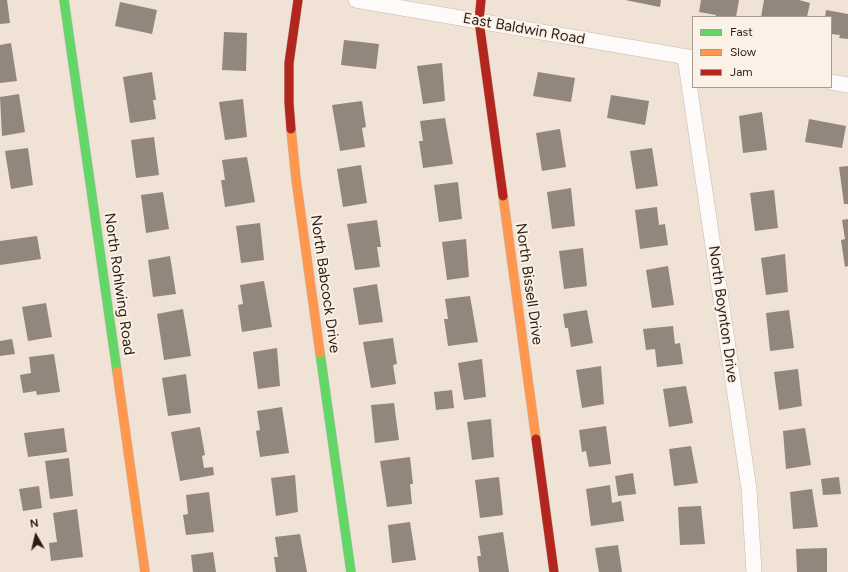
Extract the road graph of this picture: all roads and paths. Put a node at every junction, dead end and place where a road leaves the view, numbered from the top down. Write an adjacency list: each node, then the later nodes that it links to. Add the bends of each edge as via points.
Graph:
1 (64, 0): 11 (street, North Rohlwing Road)
2 (298, 0): 12 (street, North Babcock Drive, via 289,63 289,104 296,179)
3 (356, 0): 5 (street, East Baldwin Road)
4 (481, 0): 5 (street, North Bissell Drive)
5 (479, 21): 6 (street, East Baldwin Road); 13 (street, North Bissell Drive)
6 (689, 57): 7 (street, North Boynton Drive)
7 (692, 79)
8 (832, 82): 9 (street)
9 (848, 85)
10 (693, 88): 14 (street, North Boynton Drive, via 749,489)
11 (145, 572)
12 (350, 572)
13 (554, 572)
14 (754, 572)

